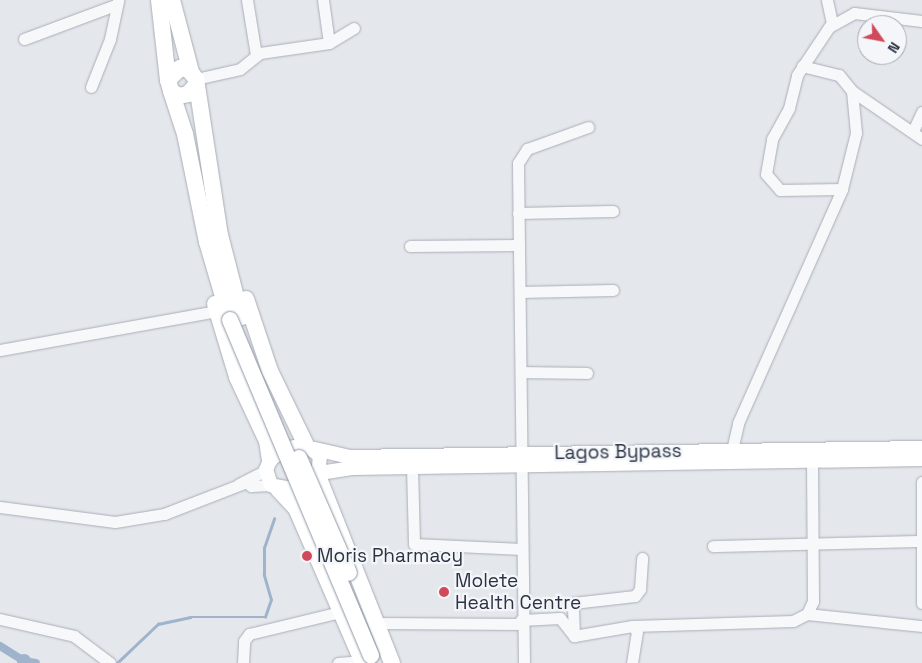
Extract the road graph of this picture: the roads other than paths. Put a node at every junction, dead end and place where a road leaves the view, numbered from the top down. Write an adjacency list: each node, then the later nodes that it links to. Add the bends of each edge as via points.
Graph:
1 (159, 0): 15 (highway)
2 (172, 0): 14 (highway)
3 (247, 0): 12 (street)
4 (323, 0): 11 (street)
5 (827, 0): 8 (street)
6 (116, 2): 10 (street); 16 (street, via 110,39)
7 (922, 21): 8 (street, via 854,13)
8 (832, 24): 13 (street)
9 (354, 28): 11 (street)
10 (24, 39)
11 (329, 43): 12 (street)
12 (256, 55): 14 (street, via 240,69)
13 (802, 66): 17 (street, via 839,74); 21 (street, via 788,108 772,139 766,174 771,185 780,190)
14 (194, 79): 15 (highway, via 184,96); 15 (highway, via 180,68); 24 (highway)
15 (170, 85): 24 (highway)
16 (91, 87)
17 (852, 92): 20 (street); 21 (street, via 856,133)
18 (922, 112): 20 (street)
19 (588, 127): 23 (street, via 519,155)
20 (918, 135)
21 (842, 189): 35 (street, via 738,423)
22 (613, 211): 23 (street)
23 (518, 213): 25 (street)
24 (213, 239): 29 (highway); 33 (highway, via 237,269 270,371); 62 (highway, bridge, via 236,318)
25 (519, 245): 26 (street); 28 (street)
26 (410, 246)
27 (613, 290): 28 (street)
28 (520, 292): 31 (street)
29 (216, 311): 30 (street); 39 (highway)
30 (0, 350)
31 (522, 372): 32 (street); 36 (street)
32 (587, 373)
33 (310, 447): 36 (main road, Lagos Bypass, via 349,457); 39 (main road, via 284,449); 41 (main road, via 320,456)
34 (922, 448): 35 (main road, Lagos Bypass)
35 (732, 450): 36 (main road, Lagos Bypass)
36 (521, 459): 38 (main road, Lagos Bypass); 40 (main road, Lagos Bypass); 50 (street)
37 (922, 459): 38 (main road, Lagos Bypass)
38 (812, 460): 48 (street)
39 (268, 465): 44 (main road); 45 (street)
40 (412, 467): 41 (main road, Lagos Bypass, via 340,468); 50 (street, via 414,544)
41 (319, 475): 44 (main road, via 298,490); 58 (highway)
42 (246, 482): 44 (street); 45 (street); 52 (street, via 254,490 270,492 288,507)
43 (922, 482): 47 (street)
44 (274, 487): 52 (highway, via 296,508)
45 (229, 490): 46 (street, via 164,514 114,522)
46 (0, 507)
47 (921, 541): 48 (street); 53 (street)
48 (812, 545): 49 (street); 55 (street, via 812,601)
49 (713, 546)
50 (522, 549): 57 (street)
51 (642, 558): 61 (street, via 640,589 635,596 573,603)
52 (321, 565): 54 (street); 62 (highway)
53 (922, 603)
54 (336, 613): 62 (street); 64 (street, via 250,634 244,641)
55 (807, 614): 59 (street, via 793,621); 60 (street)
56 (0, 619): 63 (street, via 74,636)
57 (522, 622): 58 (street); 61 (street, via 560,618); 66 (street)
58 (376, 623): 62 (highway)
59 (632, 626): 61 (street); 67 (street, via 636,631)
60 (922, 626)
61 (574, 636)
62 (373, 660): 65 (street)
63 (110, 663)
64 (243, 663)
65 (338, 663)
66 (524, 663)
67 (632, 663)

